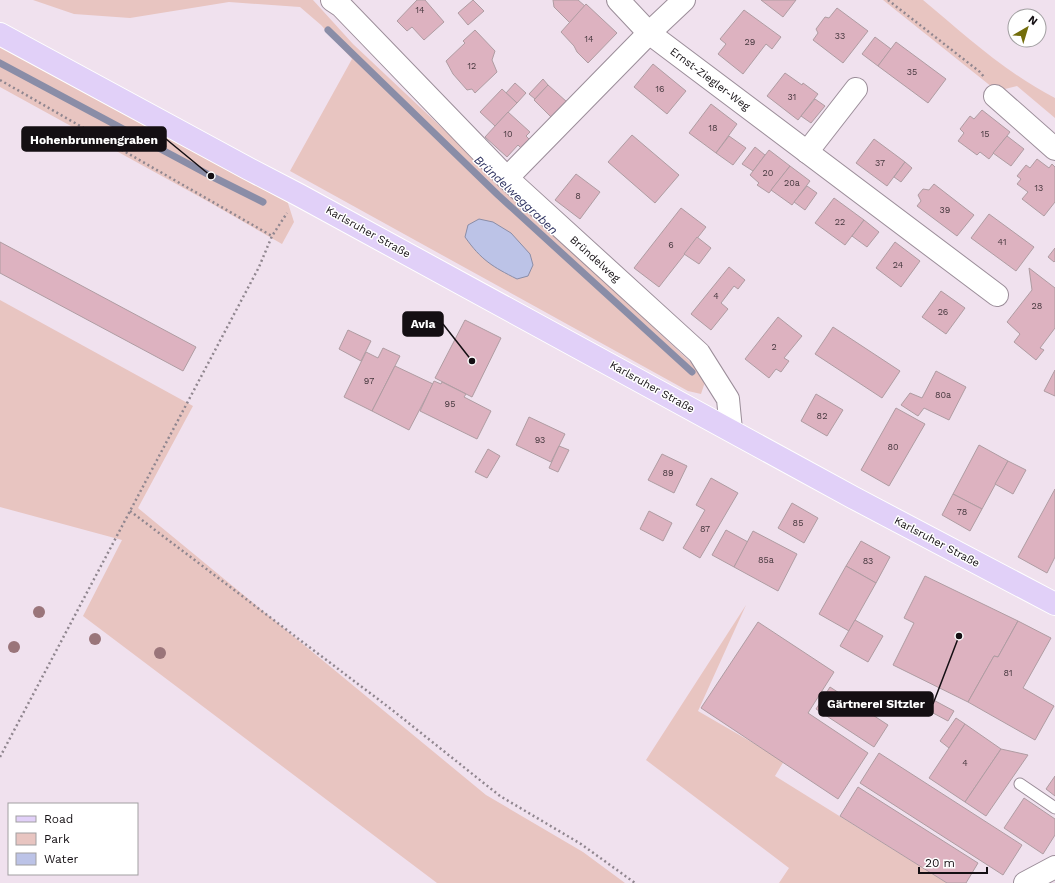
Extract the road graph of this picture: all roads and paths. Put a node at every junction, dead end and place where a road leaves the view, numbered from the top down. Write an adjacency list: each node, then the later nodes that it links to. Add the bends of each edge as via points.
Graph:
1 (332, 0): 12 (street, Bründelweg, via 341,6)
2 (618, 0): 5 (street, Ernst-Ziegler-Weg)
3 (684, 0): 5 (street)
4 (888, 0): 9 (path, via 980,72)
5 (649, 33): 11 (street, Ernst-Ziegler-Weg); 12 (street)
6 (0, 34): 14 (main road, Karlsruher Straße)
7 (0, 80): 15 (path, via 272,236 255,274)
8 (856, 89): 11 (street)
9 (995, 96): 10 (street)
10 (1055, 148)
11 (807, 152): 13 (street, Ernst-Ziegler-Weg)
12 (507, 178): 14 (street, Bründelweg, via 699,353 728,399)
13 (997, 296)
14 (731, 430): 16 (main road, Karlsruher Straße)
15 (130, 511): 17 (path); 21 (path, via 391,709 500,796 581,844)
16 (1055, 604)
17 (0, 757)
18 (1020, 784): 19 (lane)
19 (1055, 808)
20 (1055, 868): 22 (street)
21 (635, 883)
22 (1025, 883)

